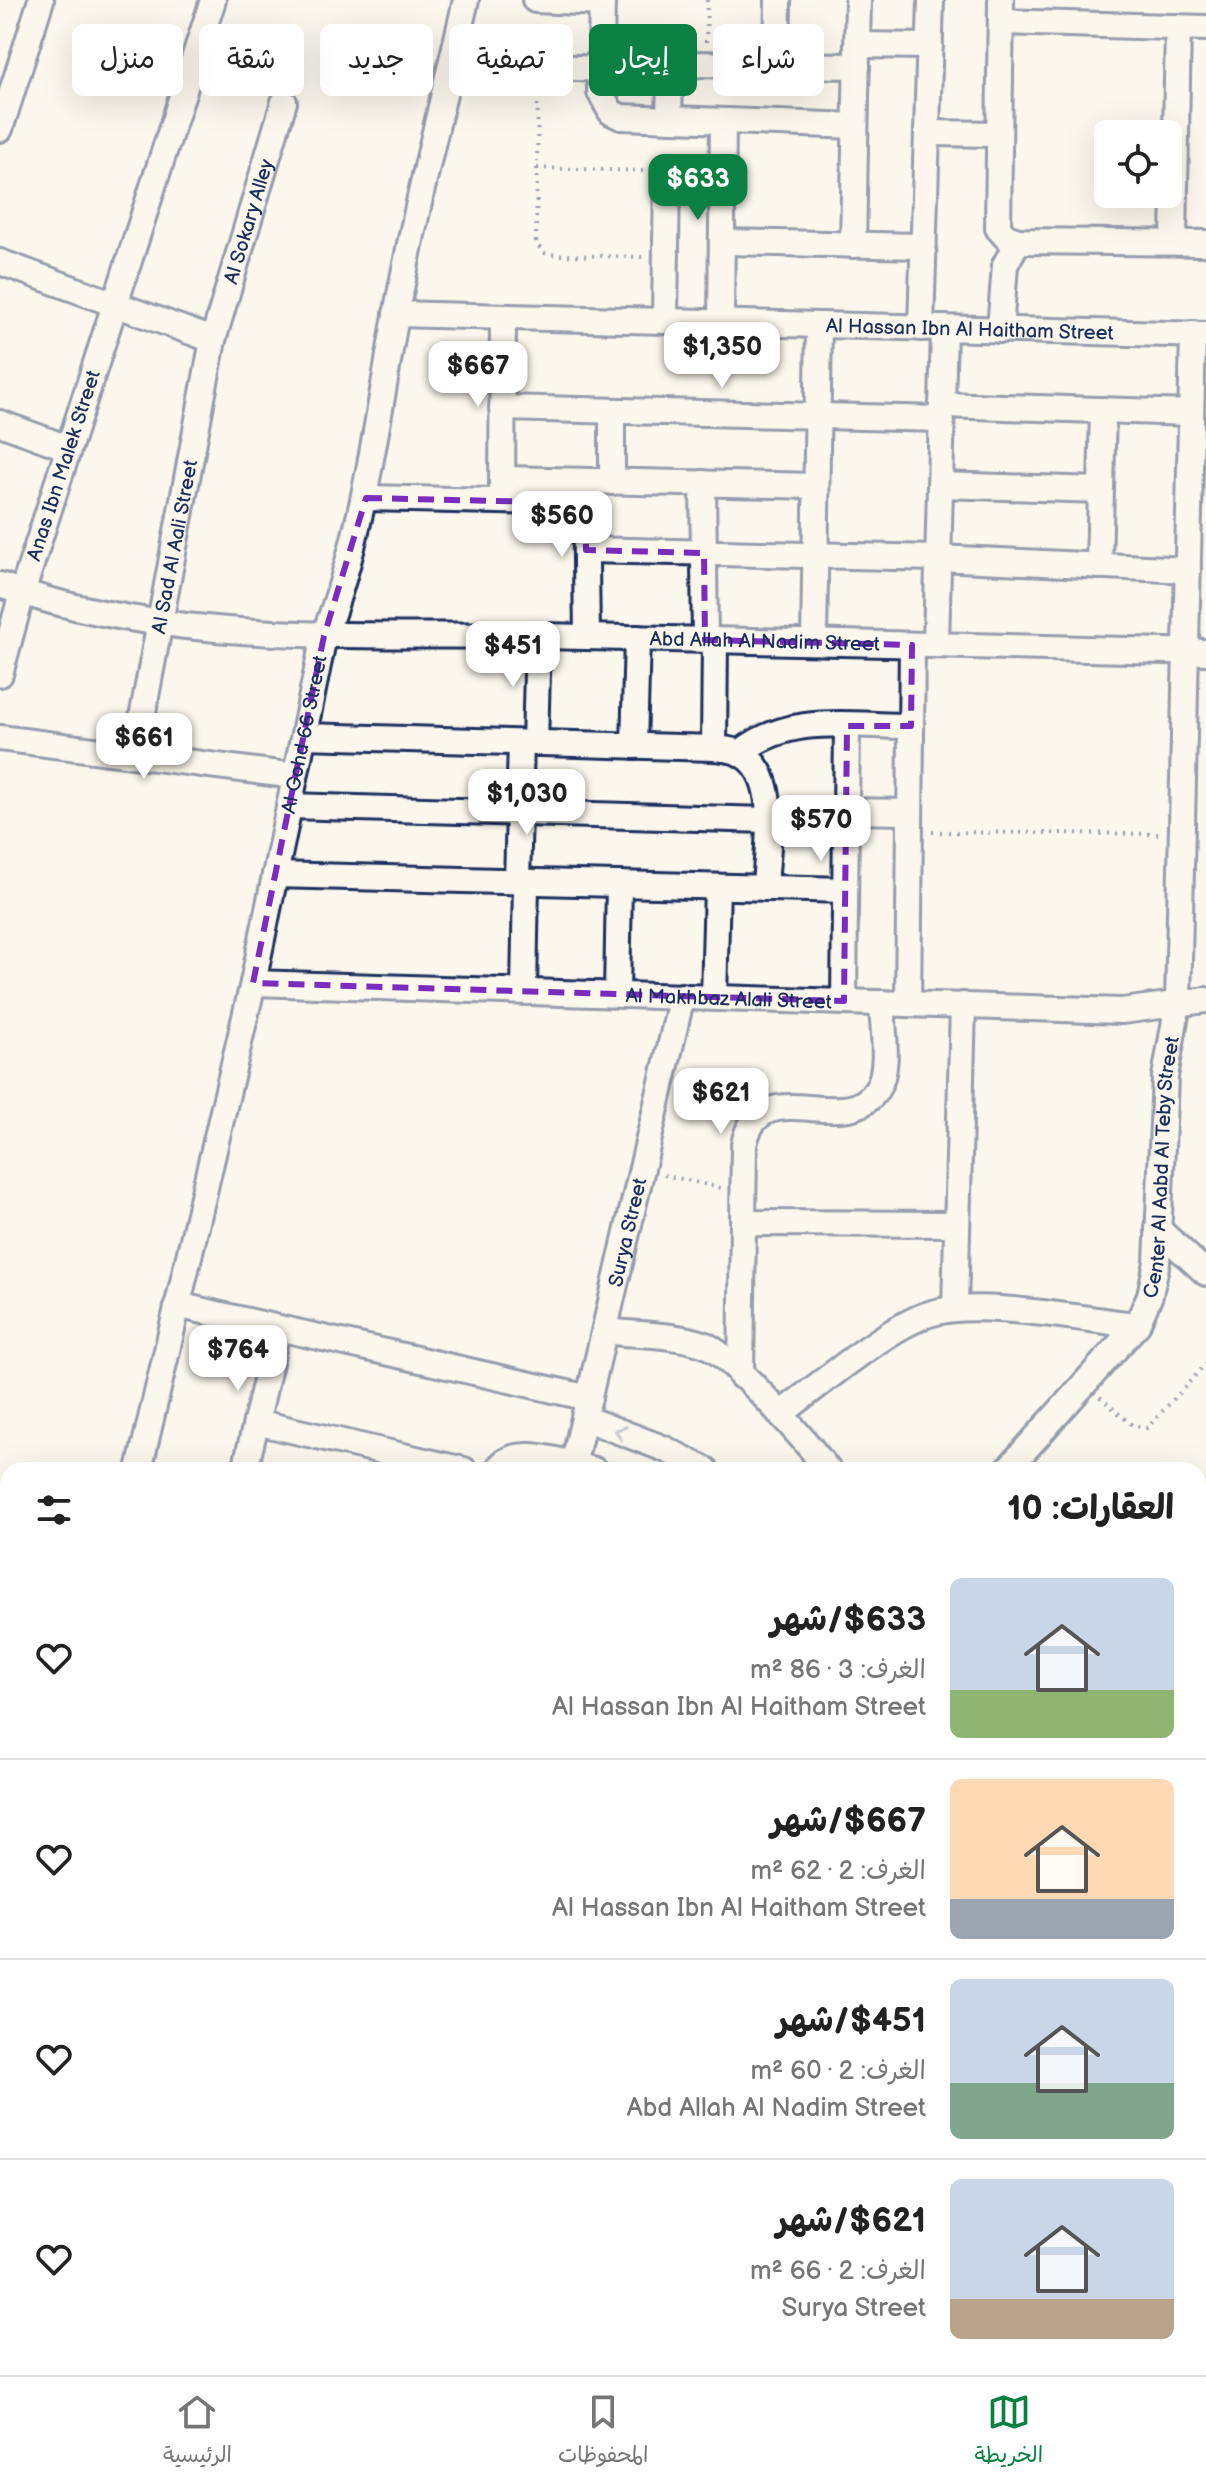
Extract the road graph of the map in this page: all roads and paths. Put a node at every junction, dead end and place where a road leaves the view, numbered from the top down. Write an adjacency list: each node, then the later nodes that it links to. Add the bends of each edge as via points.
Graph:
1 (41, 0): 28 (street)
2 (213, 0): 41 (street, Anas Ibn Malek Street)
3 (466, 0): 11 (street, Al Gohd 66 Street)
4 (535, 0): 9 (street)
5 (707, 0): 19 (path)
6 (778, 0): 13 (street)
7 (858, 0): 17 (street)
8 (931, 0): 16 (street)
9 (602, 1): 12 (street)
10 (1001, 11): 14 (street); 30 (street)
11 (461, 24)
12 (602, 24)
13 (778, 24)
14 (1178, 27): 15 (street); 35 (street)
15 (1206, 28)
16 (930, 46): 17 (street); 29 (street)
17 (857, 56): 18 (street); 27 (street)
18 (824, 59)
19 (705, 62): 20 (street); 25 (street, via 680,64 673,70)
20 (713, 62)
21 (449, 76): 42 (street, Al Gohd 66 Street)
22 (538, 96): 31 (path)
23 (602, 96): 25 (street, via 611,112 621,117)
24 (284, 102): 50 (street, Al Sokary Alley)
25 (669, 119): 26 (street)
26 (723, 121): 27 (street); 34 (street)
27 (855, 126): 37 (street)
28 (0, 129)
29 (927, 133): 30 (street); 38 (street)
30 (998, 134): 33 (street, via 995,216 1006,237)
31 (536, 168): 32 (path); 39 (path, via 536,244 545,253)
32 (667, 171): 39 (street)
33 (1018, 241): 35 (street); 48 (street, via 1005,265)
34 (722, 242): 37 (street); 45 (street)
35 (1174, 242): 36 (street)
36 (1206, 243)
37 (853, 245): 38 (street)
38 (923, 246): 47 (street)
39 (665, 257): 44 (street)
40 (0, 262): 41 (street)
41 (114, 304): 50 (street); 58 (street, Anas Ibn Malek Street)
42 (396, 314): 43 (street, Al Hassan Ibn Al Haitham Street); 66 (street, Al Gohd 66 Street)
43 (503, 317): 44 (street, Al Hassan Ibn Al Haitham Street); 51 (street)
44 (665, 321): 45 (street, Al Hassan Ibn Al Haitham Street)
45 (721, 323): 46 (street, Al Hassan Ibn Al Haitham Street)
46 (819, 325): 47 (street, Al Hassan Ibn Al Haitham Street); 56 (street)
47 (932, 328): 48 (street, Al Hassan Ibn Al Haitham Street); 54 (street)
48 (1000, 330): 49 (street, Al Hassan Ibn Al Haitham Street)
49 (1200, 335): 55 (street, Center Al Aabd Al Teby Street)
50 (213, 340): 74 (street, Al Sad Al Aali Street)
51 (502, 408): 53 (street); 63 (street)
52 (1103, 410): 54 (street); 55 (street); 64 (street)
53 (612, 411): 56 (street); 59 (street)
54 (942, 412): 56 (street); 61 (street)
55 (1191, 413): 72 (street, Center Al Aabd Al Teby Street)
56 (818, 416): 62 (street)
57 (0, 423): 58 (street)
58 (68, 448): 73 (street, Anas Ibn Malek Street)
59 (612, 482): 60 (street); 65 (street)
60 (703, 483): 62 (street); 68 (street)
61 (940, 485): 64 (street); 70 (street)
62 (816, 486): 69 (street)
63 (502, 490): 65 (street); 66 (street)
64 (1101, 490): 71 (street)
65 (585, 492): 67 (street)
66 (366, 498): 75 (street, Al Gohd 66 Street)
67 (586, 550): 68 (street); 77 (street)
68 (704, 553): 69 (street); 79 (street)
69 (815, 556): 70 (street); 80 (street)
70 (938, 558): 71 (street); 81 (street)
71 (1099, 566): 72 (street)
72 (1188, 570): 82 (street, Center Al Aabd Al Teby Street)
73 (11, 589): 74 (street, Abd Allah Al Nadim Street); 83 (street, Anas Ibn Malek Street)
74 (160, 624): 75 (street, Abd Allah Al Nadim Street); 92 (street, Al Sad Al Aali Street)
75 (324, 636): 76 (street, Abd Allah Al Nadim Street); 86 (street, Al Gohd 66 Street)
76 (538, 636): 77 (street, Abd Allah Al Nadim Street); 88 (street)
77 (587, 637): 78 (street, Abd Allah Al Nadim Street)
78 (637, 638): 79 (street, Abd Allah Al Nadim Street); 89 (street)
79 (710, 640): 80 (street, Abd Allah Al Nadim Street); 90 (street)
80 (814, 642): 81 (street, Abd Allah Al Nadim Street)
81 (924, 645): 82 (street, Abd Allah Al Nadim Street); 85 (street)
82 (1196, 652): 99 (street, Center Al Aabd Al Teby Street)
83 (0, 674)
84 (847, 726): 85 (street); 91 (street, via 778,729); 95 (street)
85 (911, 726): 98 (street)
86 (304, 736): 88 (street); 93 (street, Al Gohd 66 Street)
87 (0, 738): 92 (street)
88 (528, 743): 89 (street); 96 (street)
89 (634, 746): 90 (street)
90 (714, 748): 91 (street)
91 (740, 753): 97 (street, via 759,769 767,793)
92 (135, 755): 93 (street)
93 (295, 776): 94 (street, Al Gohd 66 Street)
94 (289, 806): 96 (street); 100 (street, Al Gohd 66 Street)
95 (846, 811): 98 (street); 105 (street)
96 (519, 813): 97 (street); 101 (street)
97 (767, 820): 104 (street)
98 (910, 822): 99 (path); 114 (street)
99 (1182, 834): 115 (street, Center Al Aabd Al Teby Street)
100 (275, 875): 101 (street); 106 (street, Al Gohd 66 Street)
101 (522, 881): 102 (street); 107 (street)
102 (619, 884): 103 (street); 108 (street)
103 (717, 887): 104 (street); 110 (street)
104 (765, 888): 105 (street)
105 (845, 890): 112 (street)
106 (253, 983): 107 (street, Al Makhbaz Alali Street); 123 (street, Al Gohd 66 Street)
107 (524, 991): 108 (street, Al Makhbaz Alali Street)
108 (617, 994): 109 (street, Al Makhbaz Alali Street)
109 (682, 996): 110 (street, Al Makhbaz Alali Street); 117 (street, Surya Street)
110 (714, 997): 112 (street, Al Makhbaz Alali Street)
111 (1206, 1000): 115 (street, Al Makhbaz Alali Street)
112 (844, 1001): 113 (street, Al Makhbaz Alali Street)
113 (882, 1003): 114 (street, Al Makhbaz Alali Street); 118 (street, via 883,1070 877,1089 863,1103 844,1109 776,1108 759,1113 747,1127)
114 (908, 1003): 116 (street, Al Makhbaz Alali Street)
115 (1178, 1003): 116 (street, Al Makhbaz Alali Street, via 1122,1011); 121 (street, Center Al Aabd Al Teby Street, via 1165,1077)
116 (963, 1005): 120 (street)
117 (642, 1169): 118 (path); 127 (street, Surya Street)
118 (743, 1194): 119 (street)
119 (743, 1223): 120 (street); 129 (street)
120 (957, 1224): 124 (street)
121 (1158, 1229): 122 (street); 125 (street, Center Al Aabd Al Teby Street, via 1153,1284)
122 (1206, 1273)
123 (177, 1305): 126 (street); 134 (street, Al Gohd 66 Street)
124 (955, 1308): 125 (street); 132 (street, via 905,1325)
125 (1137, 1325): 130 (street, Center Al Aabd Al Teby Street)
126 (278, 1328): 131 (street); 133 (street)
127 (605, 1331): 129 (street, via 705,1344); 131 (street, Surya Street)
128 (1206, 1364): 130 (path, via 1147,1428 1132,1425)
129 (741, 1376): 132 (street)
130 (1085, 1384): 142 (street, Center Al Aabd Al Teby Street)
131 (587, 1408): 139 (street, Surya Street); 140 (street, one-way to 131)
132 (780, 1414): 141 (street)
133 (256, 1422): 135 (street); 136 (street)
134 (141, 1462)
135 (247, 1462)
136 (429, 1462)
137 (506, 1462): 138 (street, via 525,1455)
138 (552, 1462)
139 (581, 1462)
140 (690, 1462)
141 (821, 1462)
142 (1014, 1462)

